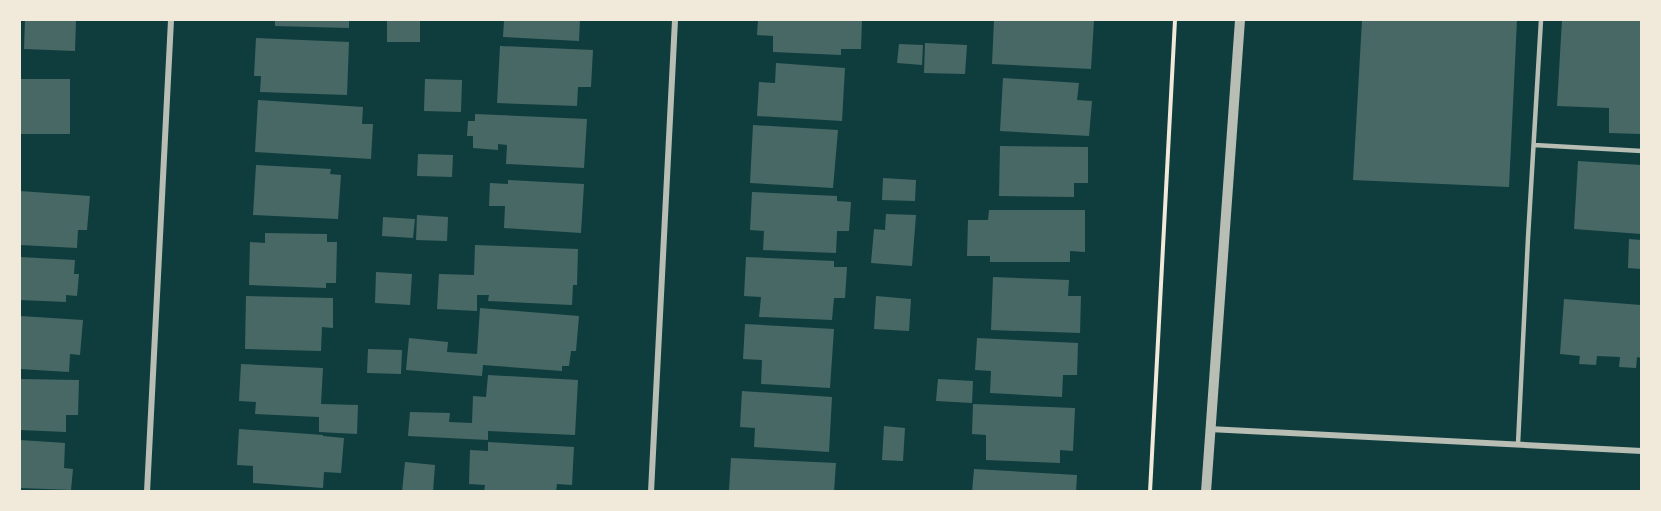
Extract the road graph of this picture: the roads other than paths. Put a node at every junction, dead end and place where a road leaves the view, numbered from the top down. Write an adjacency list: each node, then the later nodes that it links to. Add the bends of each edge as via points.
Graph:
1 (171, 20): 10 (street)
2 (675, 20): 11 (street)
3 (1240, 20): 7 (street)
4 (1541, 20): 5 (lane)
5 (1534, 145): 6 (lane); 8 (lane)
6 (1641, 150)
7 (1209, 429): 8 (street); 12 (street)
8 (1518, 444): 9 (street)
9 (1641, 451)
10 (147, 492)
11 (651, 492)
12 (1206, 492)

